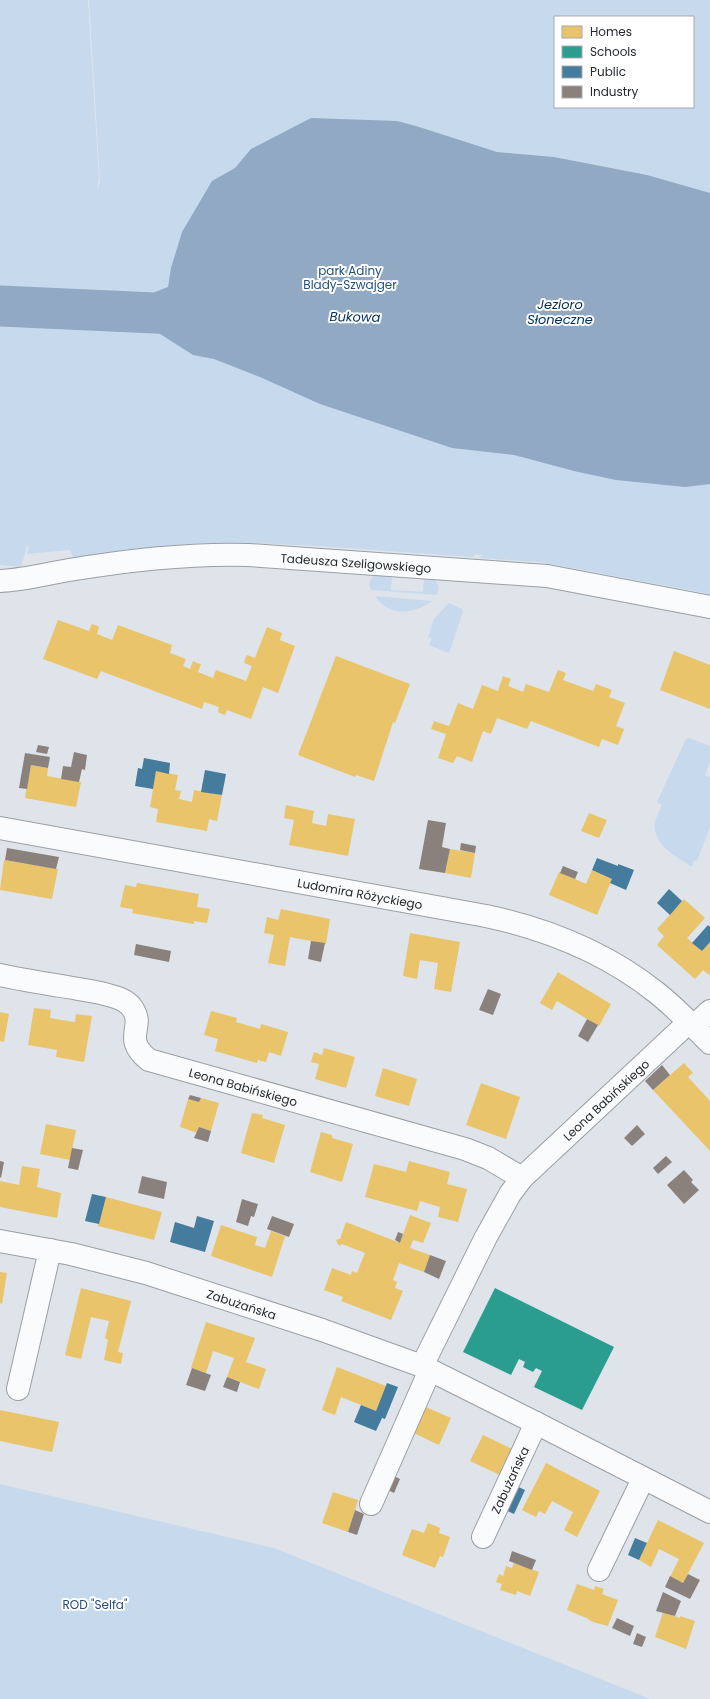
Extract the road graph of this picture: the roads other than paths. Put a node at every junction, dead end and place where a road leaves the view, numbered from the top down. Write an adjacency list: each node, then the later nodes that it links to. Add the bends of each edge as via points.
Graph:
1 (0, 581): 2 (street, Tadeusza Szeligowskiego, via 182,556 249,555 547,576)
2 (710, 607)
3 (0, 828): 6 (street, Ludomira Różyckiego, via 514,923 570,942 609,962 657,993)
4 (0, 975): 8 (street, Leona Babińskiego, via 105,994 124,1000 135,1012 137,1019 134,1037 137,1048 148,1060 475,1153)
5 (710, 1011): 6 (street)
6 (692, 1024): 7 (street, Ludomira Różyckiego); 8 (street, Leona Babińskiego)
7 (710, 1044)
8 (522, 1178): 11 (street, Leona Babińskiego, via 486,1237)
9 (0, 1241): 10 (street, Zabużańska)
10 (50, 1250): 11 (street, Zabużańska, via 190,1287 322,1330); 12 (street)
11 (426, 1368): 13 (street, Zabużańska); 15 (street)
12 (18, 1389)
13 (536, 1423): 14 (street, Zabużańska); 17 (street, Zabużańska)
14 (643, 1479): 16 (street, Zabużańska); 18 (street)
15 (371, 1504)
16 (710, 1512)
17 (483, 1537)
18 (599, 1570)

